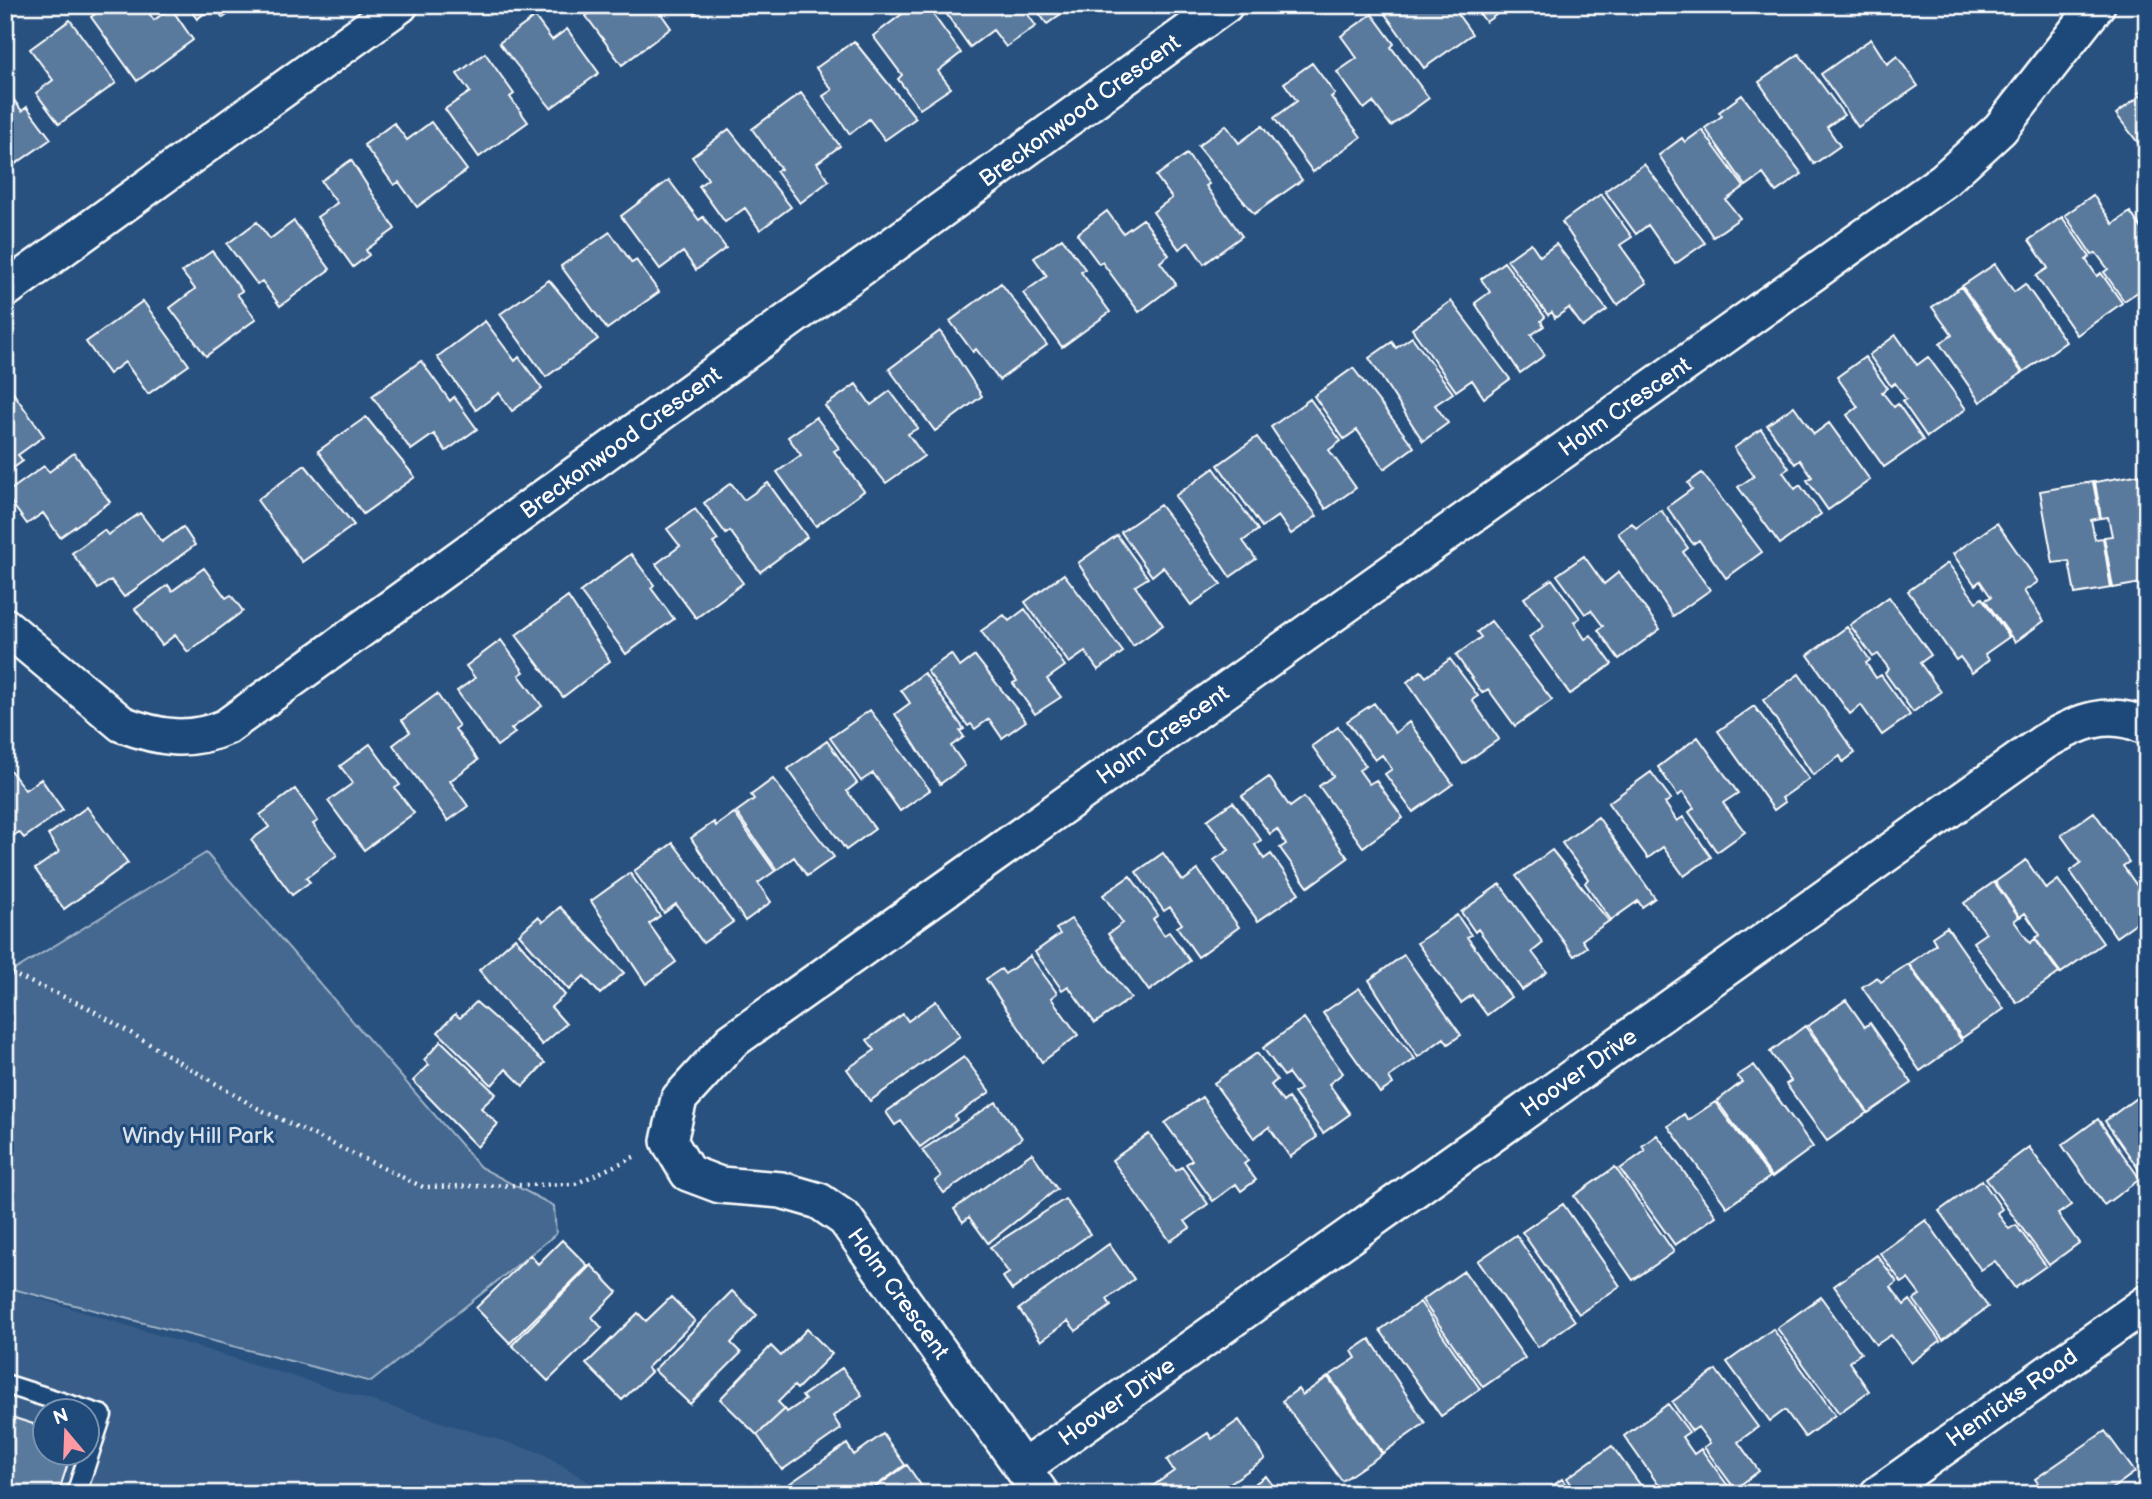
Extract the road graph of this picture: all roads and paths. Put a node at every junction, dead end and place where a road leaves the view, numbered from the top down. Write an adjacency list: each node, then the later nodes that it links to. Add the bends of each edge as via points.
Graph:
1 (400, 5): 4 (street)
2 (1225, 5): 5 (street, Breckonwood Crescent, via 226,727 178,739 122,724)
3 (2097, 5): 8 (street, Holm Crescent, via 2000,129 1944,180 732,1041 679,1099)
4 (5, 290)
5 (5, 626)
6 (2147, 727): 11 (street, Hoover Drive, via 2132,719 2109,716 2088,720 2044,742)
7 (5, 971): 8 (path, via 87,1007 255,1107 423,1187 575,1184)
8 (669, 1141): 11 (street, Holm Crescent, via 688,1172 720,1185 781,1190 819,1200 845,1219)
9 (2143, 1312): 13 (street, Henricks Road)
10 (5, 1384): 12 (lane, via 102,1415)
11 (1032, 1481)
12 (76, 1494)
13 (1878, 1494)

